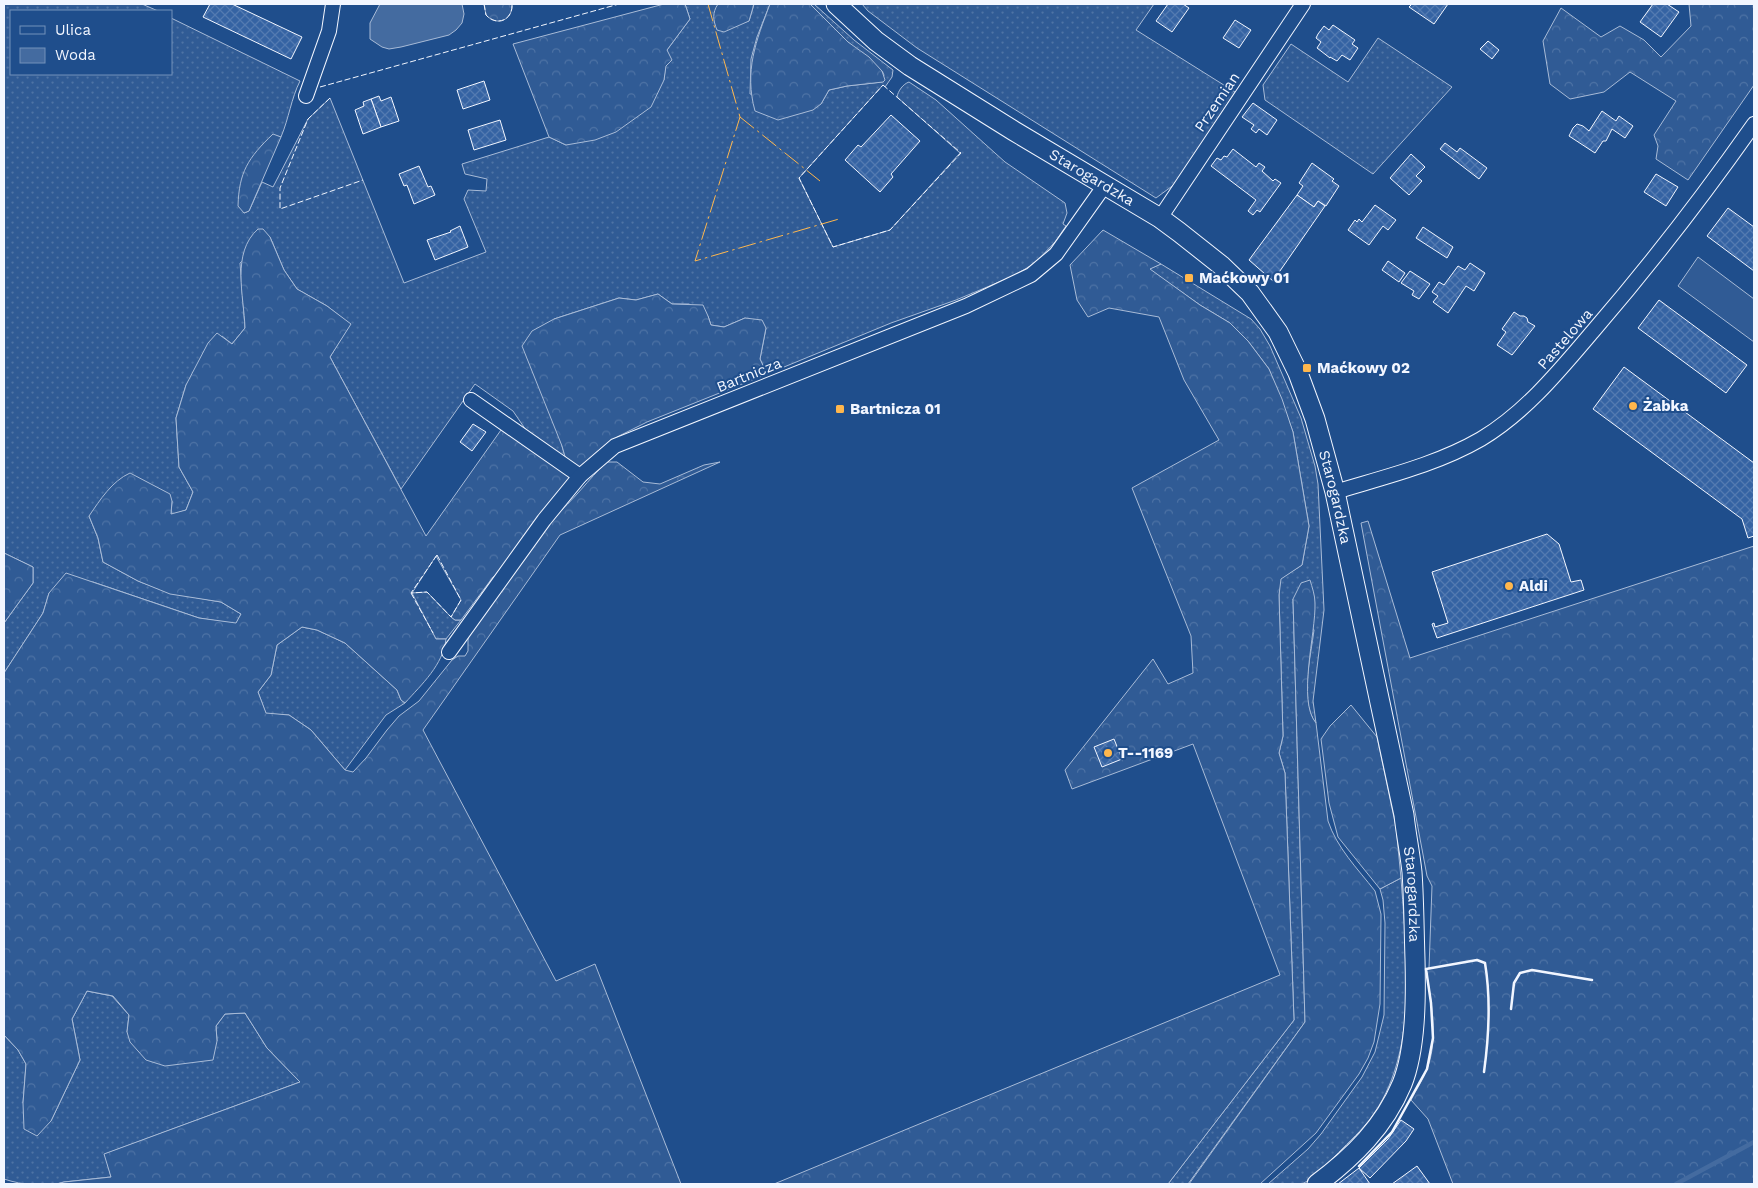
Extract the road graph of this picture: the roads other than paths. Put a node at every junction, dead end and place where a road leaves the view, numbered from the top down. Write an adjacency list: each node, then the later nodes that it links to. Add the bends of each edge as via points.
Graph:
1 (333, 4): 4 (street, via 329,31)
2 (836, 4): 6 (main road, Starogardzka, via 876,41 910,66)
3 (1302, 4): 7 (street, Przemian)
4 (306, 96)
5 (1754, 124): 10 (street, Pastelowa, via 1648,267 1523,408 1499,427 1454,453)
6 (1105, 185): 7 (main road, Starogardzka); 9 (street, Bartnicza, via 1056,254 1031,275 966,306 615,446)
7 (1160, 218): 10 (main road, Starogardzka, via 1222,266 1250,293 1278,332 1315,419)
8 (471, 400): 9 (street)
9 (580, 476): 11 (street, Bartnicza, via 544,520)
10 (1335, 492): 12 (main road, Starogardzka, via 1404,815 1414,895 1416,993 1412,1044 1402,1083 1383,1119 1363,1145)
11 (449, 652)
12 (1317, 1184)

